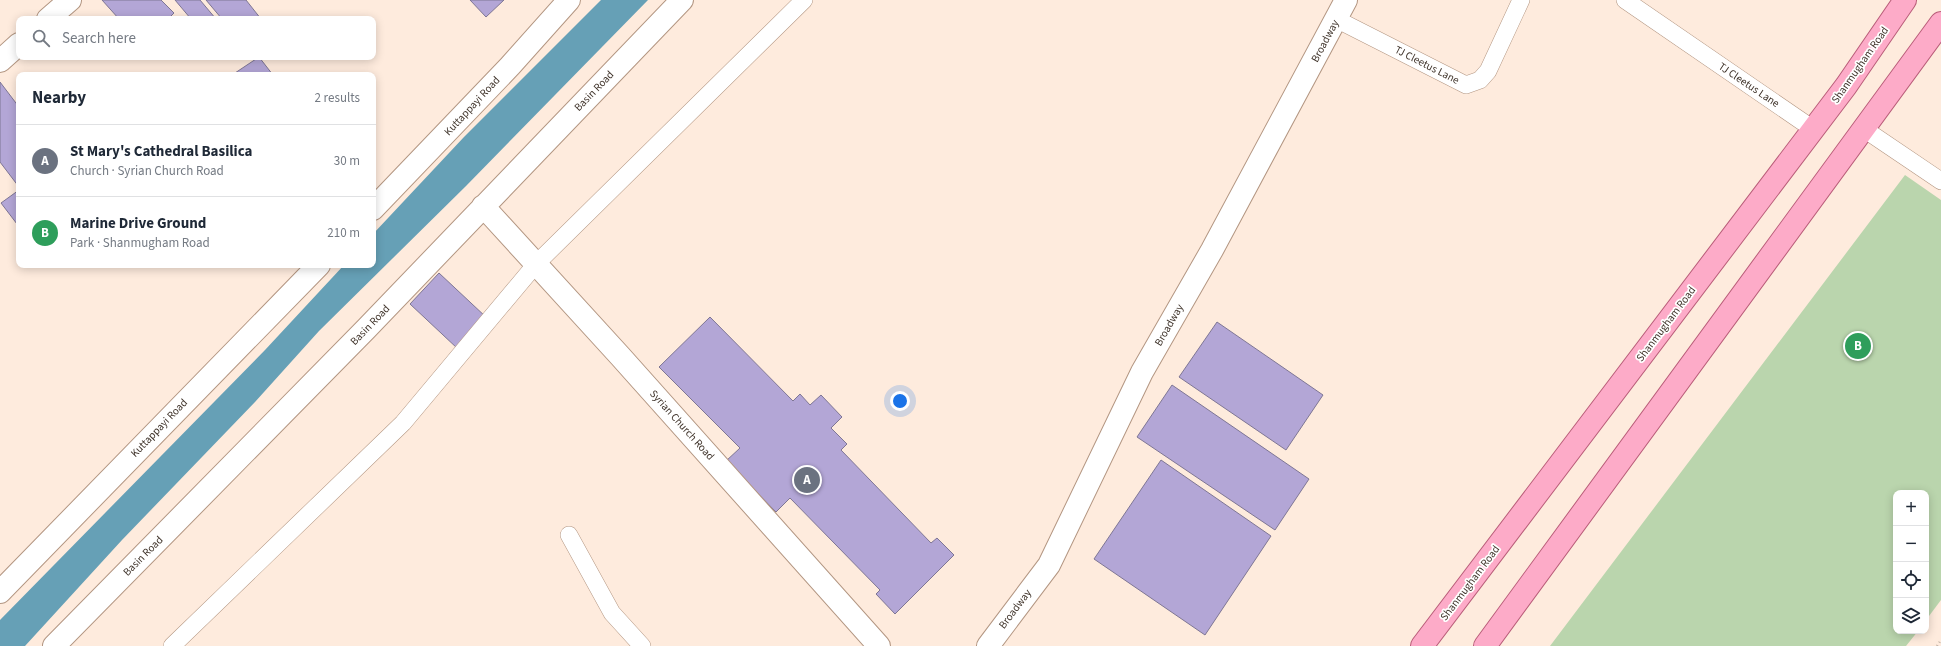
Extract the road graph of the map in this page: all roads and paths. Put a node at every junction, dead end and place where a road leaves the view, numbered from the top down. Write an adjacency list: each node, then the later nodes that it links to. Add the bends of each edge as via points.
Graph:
1 (70, 0): 9 (street)
2 (570, 0): 17 (street, Kuttappayi Road)
3 (682, 0): 18 (street, Basin Road)
4 (804, 0): 19 (lane)
5 (1346, 0): 10 (street, Broadway)
6 (1522, 0): 10 (lane, TJ Cleetus Lane, via 1488,70 1480,80 1466,85)
7 (1625, 0): 14 (lane, TJ Cleetus Lane)
8 (1905, 0): 14 (main road, Shanmugham Road)
9 (51, 16)
10 (1336, 19): 28 (street, Broadway, via 1212,250 1142,372 1049,564)
11 (1941, 24): 15 (main road)
12 (16, 47): 13 (street)
13 (0, 61)
14 (1813, 129): 29 (main road, Shanmugham Road)
15 (1864, 129): 16 (lane); 30 (main road)
16 (1941, 181)
17 (376, 206)
18 (483, 206): 19 (street, Syrian Church Road); 24 (street, Basin Road, via 366,330)
19 (536, 264): 25 (lane, via 403,423); 27 (street, Syrian Church Road)
20 (316, 268): 22 (street, Kuttappayi Road)
21 (569, 535): 26 (lane, via 612,613)
22 (3, 581)
23 (1941, 640): 31 (path)
24 (54, 646)
25 (172, 646)
26 (642, 646)
27 (879, 646)
28 (988, 646)
29 (1422, 646)
30 (1485, 646)
31 (1937, 646)

